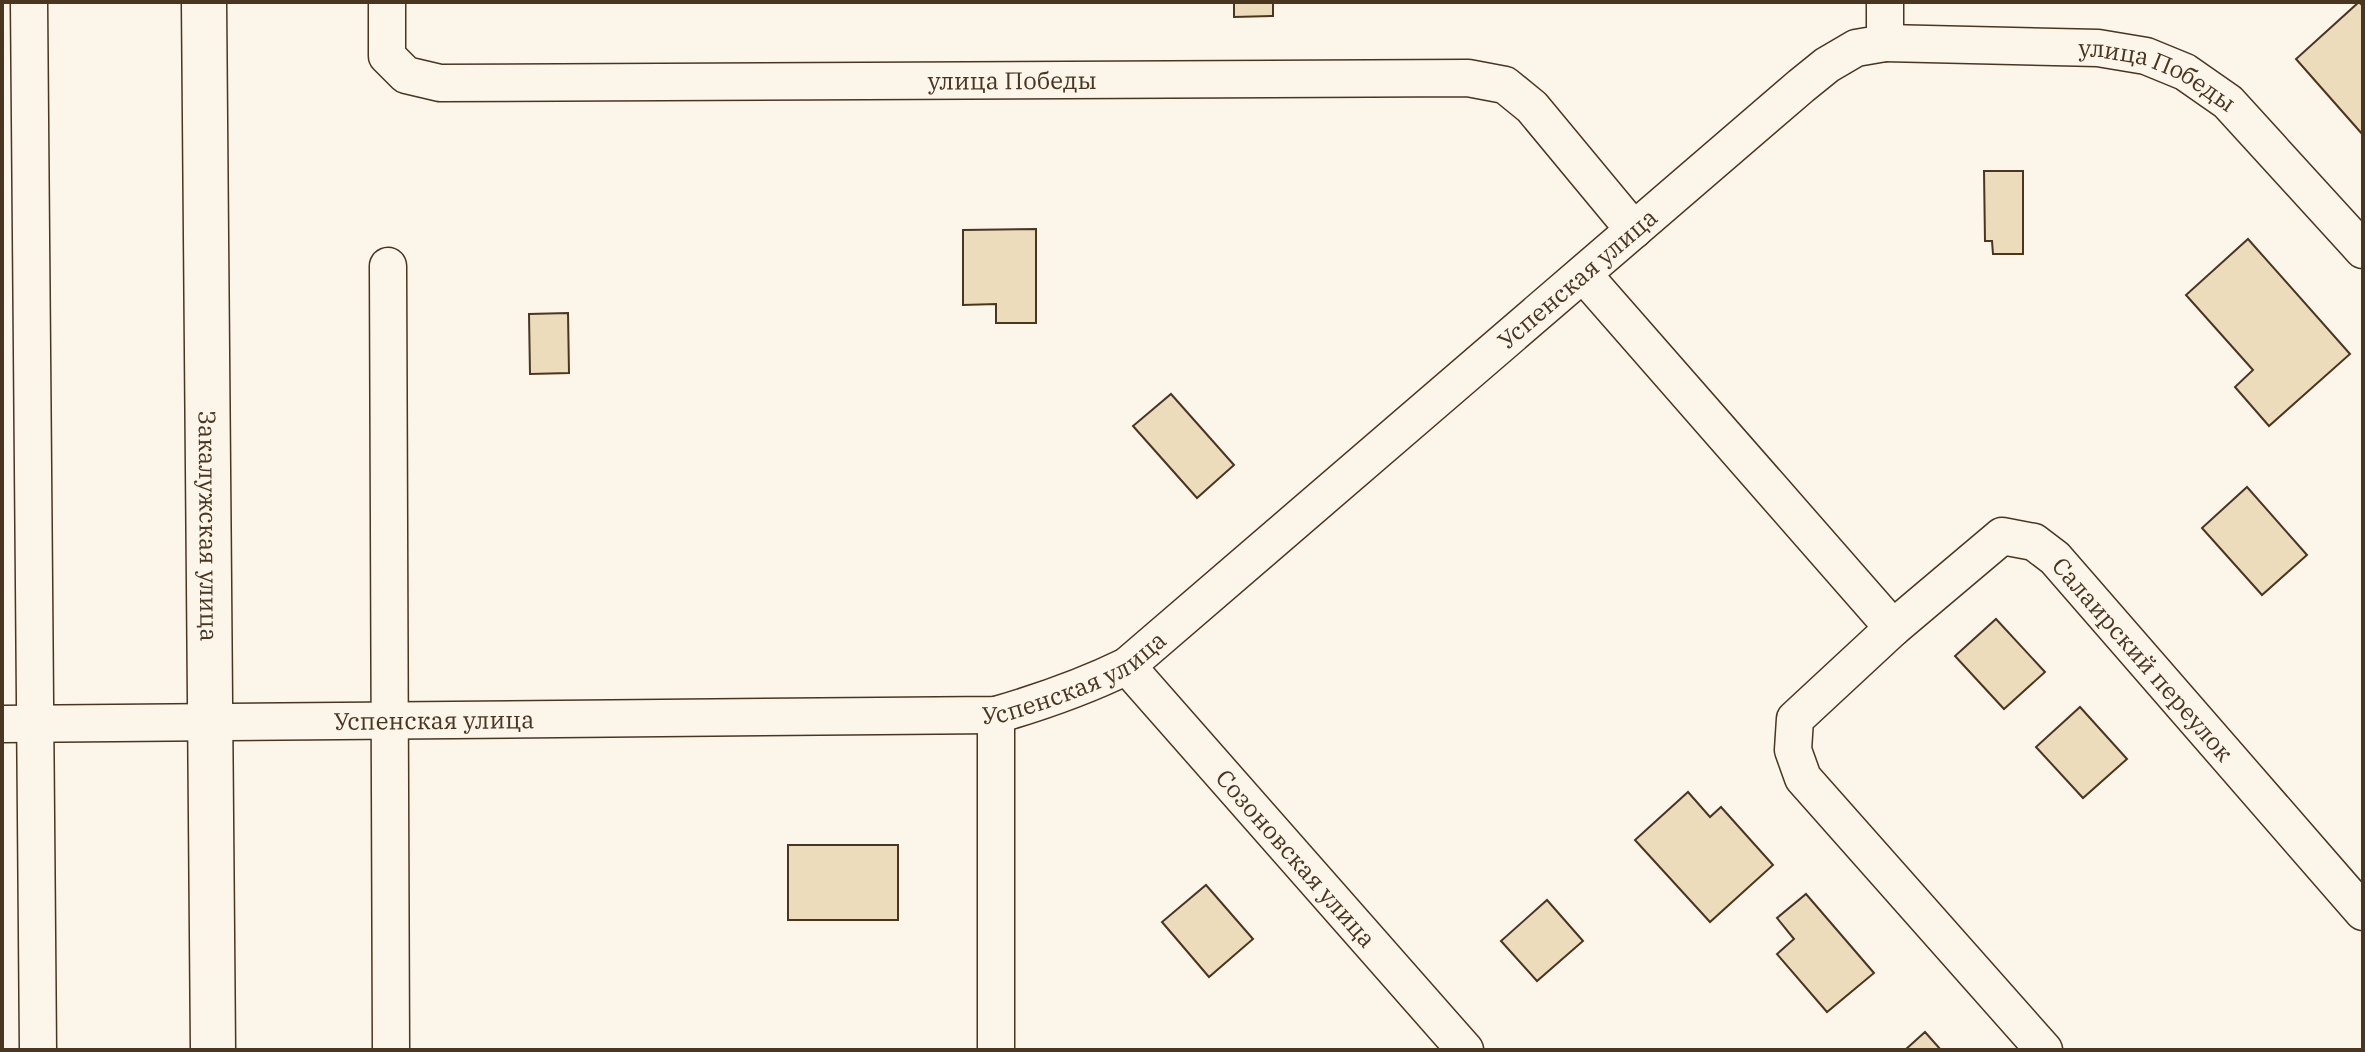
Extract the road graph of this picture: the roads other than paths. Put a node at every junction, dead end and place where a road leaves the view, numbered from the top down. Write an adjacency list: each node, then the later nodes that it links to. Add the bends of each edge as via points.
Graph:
1 (29, 2): 15 (street)
2 (204, 2): 14 (street, Закалужская улица)
3 (387, 2): 6 (street, улица Победы, via 387,56 406,75 440,83 1468,78 1505,85 1532,107)
4 (1885, 2): 5 (street)
5 (1885, 43): 6 (street, Успенская улица, via 1856,48 1827,65); 7 (street, улица Победы, via 2098,48 2146,56 2185,72 2228,102)
6 (1634, 230): 9 (street, Успенская улица)
7 (2363, 250)
8 (388, 266): 13 (street)
9 (1583, 274): 10 (street); 11 (street, Успенская улица)
10 (1893, 628): 16 (street, Салаирский переулок, via 2002,536 2034,542 2055,558); 22 (street, Салаирский переулок, via 1795,719 1793,750 1803,778)
11 (1127, 666): 12 (street, Успенская улица, via 1089,685); 21 (street, Созоновская улица)
12 (996, 715): 13 (street, Успенская улица); 20 (street)
13 (390, 721): 14 (street, Успенская улица); 19 (street)
14 (209, 722): 15 (street, Успенская улица); 18 (street, Закалужская улица)
15 (19, 724): 17 (street)
16 (2363, 912)
17 (38, 1050)
18 (213, 1050)
19 (391, 1050)
20 (996, 1050)
21 (1465, 1050)
22 (2044, 1050)

